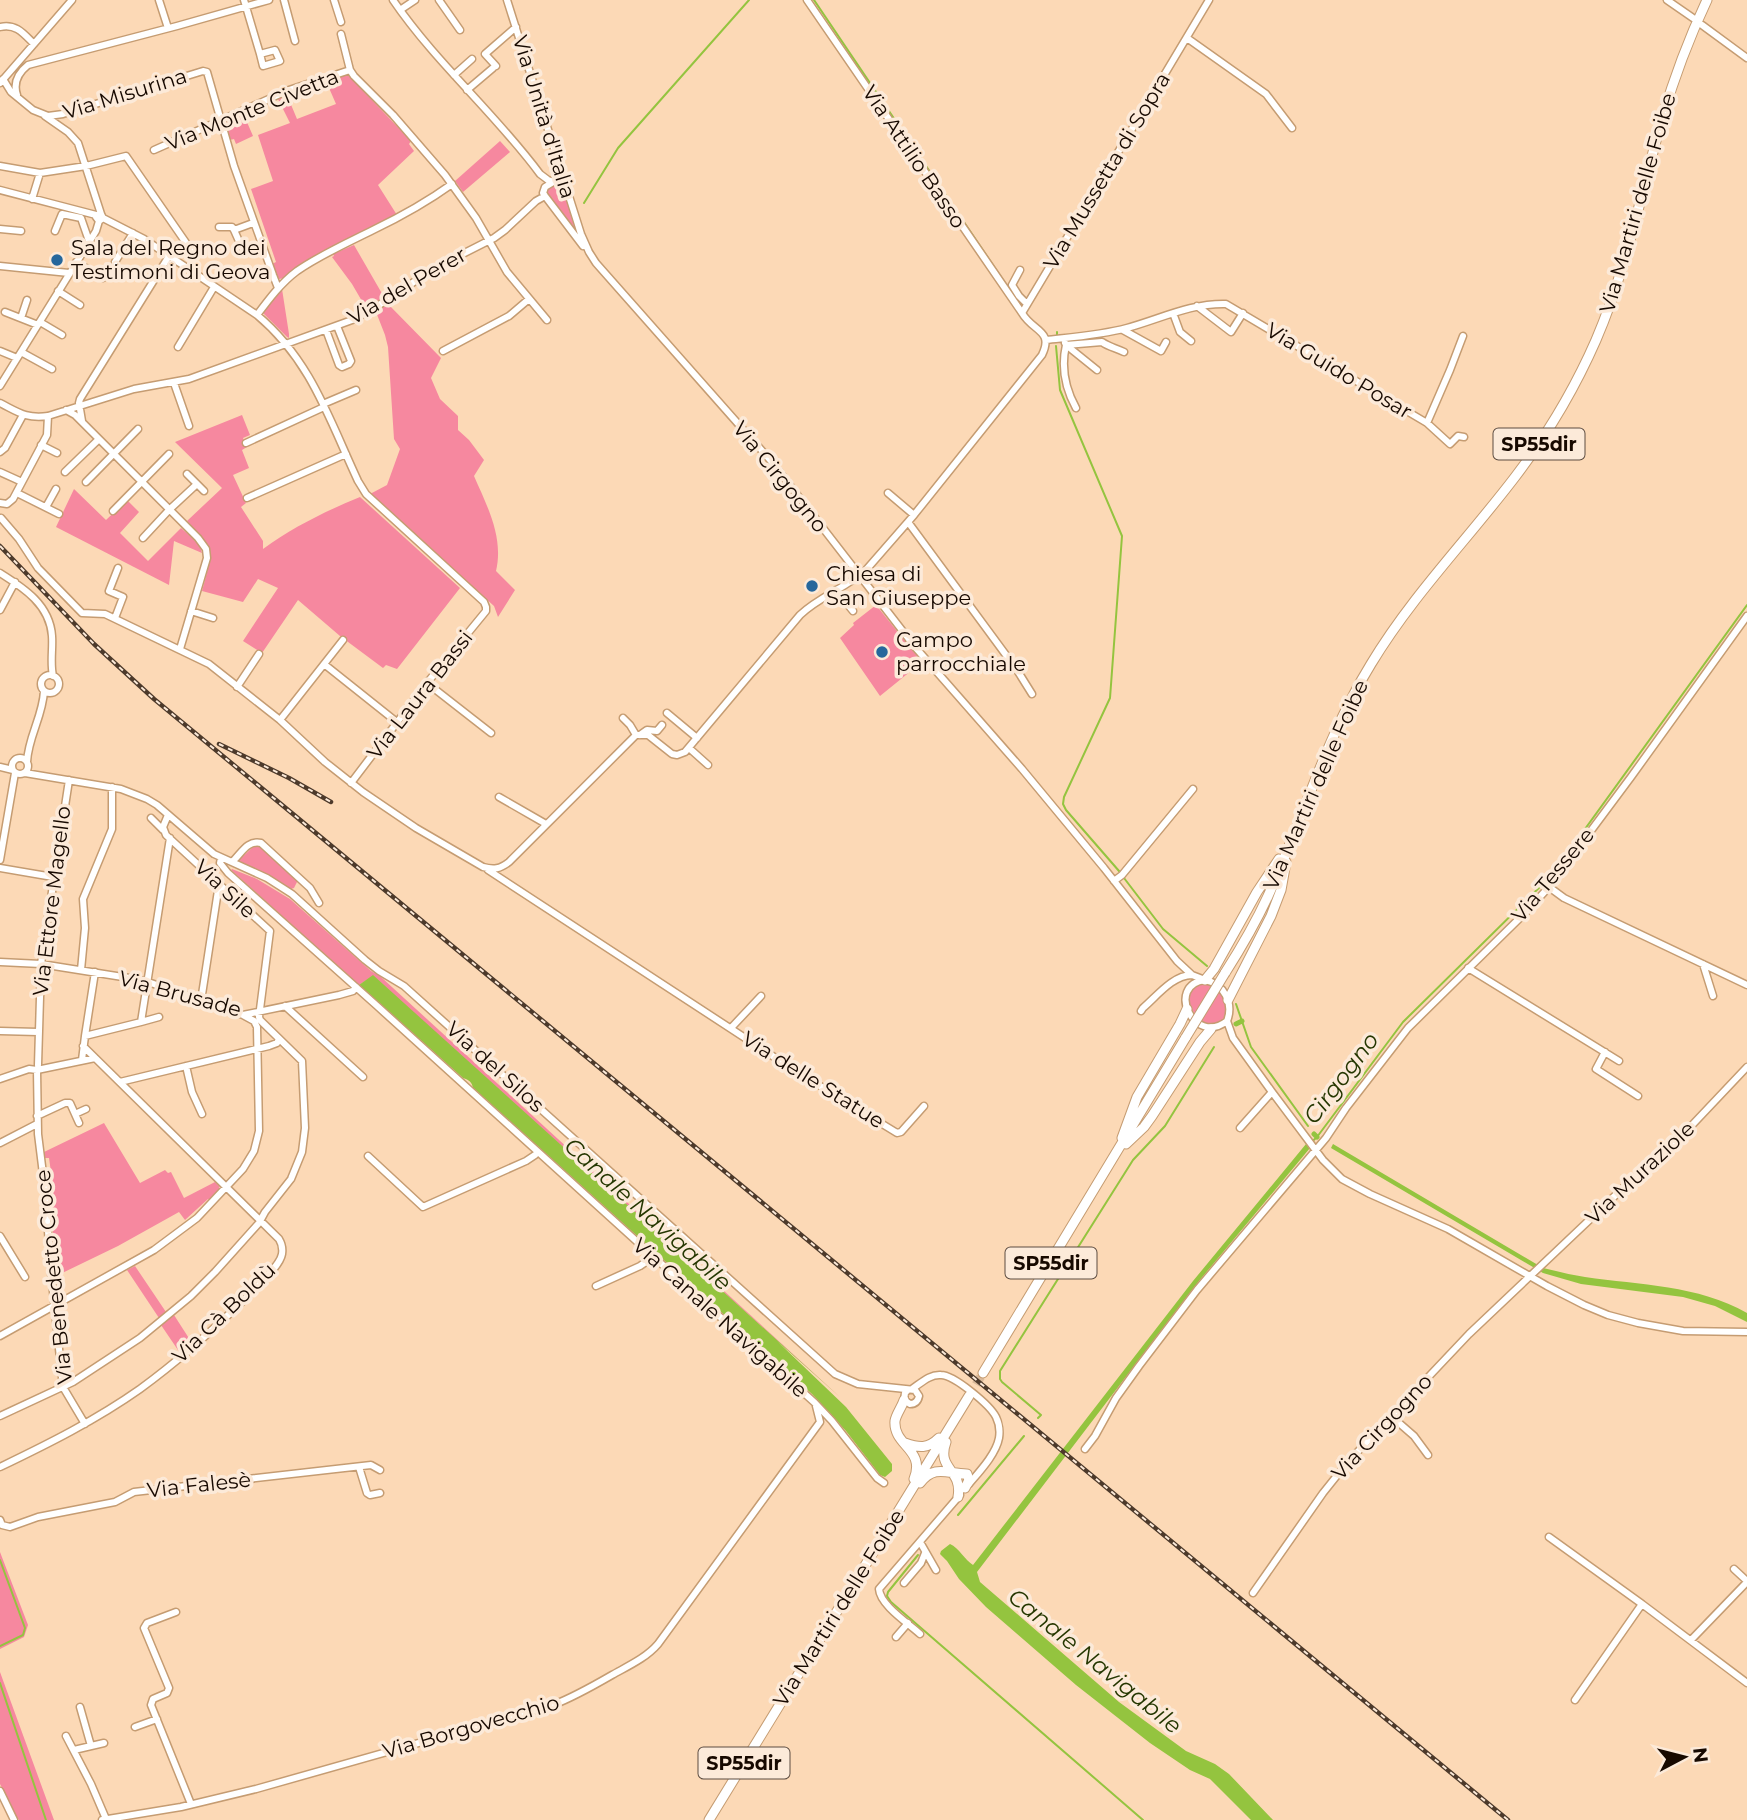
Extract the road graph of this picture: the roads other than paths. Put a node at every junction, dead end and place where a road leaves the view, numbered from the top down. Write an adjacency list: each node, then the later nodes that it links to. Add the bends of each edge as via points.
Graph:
1 (72, 0): 26 (street)
2 (159, 0): 21 (street)
3 (269, 0): 14 (street)
4 (284, 0): 25 (street)
5 (334, 0): 17 (street)
6 (393, 0): 15 (street)
7 (415, 0): 15 (street)
8 (439, 0): 22 (street)
9 (507, 0): 20 (street, Via Unità d'Italia)
10 (807, 0): 83 (street, Via Attilio Basso)
11 (1209, 0): 24 (street, Via Mussetta di Sopra)
12 (1667, 0): 16 (street)
13 (1707, 0): 200 (highway, Via Martiri delle Foibe / SP55dir, via 1662,120 1618,285 1578,377 1516,477 1385,641 1336,730)
14 (245, 4): 21 (street); 27 (street)
15 (400, 10): 32 (street)
16 (1693, 18)
17 (341, 22)
18 (1702, 25): 28 (street)
19 (0, 27): 26 (street, via 14,27)
20 (516, 27): 35 (street, Via Unità d'Italia, via 485,54 495,67); 47 (street, Via Unità d'Italia)
21 (169, 28): 30 (street)
22 (460, 30)
23 (341, 34): 31 (street, Via Monte Civetta)
24 (1187, 38): 40 (street, via 1266,94); 79 (street, Via Mussetta di Sopra)
25 (295, 41)
26 (34, 44): 30 (street)
27 (260, 54)
28 (1747, 58)
29 (472, 59): 32 (street)
30 (19, 67): 33 (street); 34 (street)
31 (350, 70): 39 (street, Via Monte Civetta, via 289,90); 49 (street, Via Monte Civetta)
32 (454, 75): 35 (street)
33 (16, 80): 34 (street); 36 (street)
34 (3, 82): 36 (street, Via Misurina)
35 (467, 90): 46 (street)
36 (18, 97): 38 (street, Via Misurina)
37 (63, 114): 38 (street, Via Misurina); 39 (street, Via Misurina, via 205,71); 41 (street, via 60,120)
38 (43, 115): 41 (street)
39 (221, 121): 42 (street, Via Monte Civetta); 54 (street, Via Misurina)
40 (1292, 128)
41 (68, 132): 44 (street, via 78,143)
42 (154, 150)
43 (0, 166): 45 (street)
44 (86, 166): 45 (street); 53 (street); 65 (street, via 126,156)
45 (40, 173): 52 (street)
46 (540, 174): 48 (street); 51 (street)
47 (563, 178): 48 (street, Via del Perer); 61 (street, Via Unità d'Italia)
48 (554, 182): 51 (street, Via del Perer)
49 (452, 184): 63 (street, Via Monte Civetta); 75 (street, via 311,263)
50 (0, 190): 52 (street)
51 (545, 192): 63 (street, Via del Perer); 66 (street)
52 (32, 199): 53 (street)
53 (100, 217): 60 (street); 62 (street)
54 (253, 223): 57 (street); 75 (street, Via Misurina)
55 (219, 227): 57 (street)
56 (0, 229): 58 (street)
57 (234, 230): 64 (street)
58 (21, 231)
59 (55, 231): 62 (street, via 62,214 81,218)
60 (133, 233): 67 (street); 69 (street)
61 (581, 234): 66 (street, Via Cirgogno)
62 (89, 241): 68 (street)
63 (488, 241): 77 (street, Via Monte Civetta); 90 (street, Via del Perer)
64 (242, 248)
65 (191, 250)
66 (589, 252): 153 (street, Via Cirgogno, via 771,461)
67 (169, 256): 74 (street); 112 (street, via 80,399)
68 (76, 262): 72 (street); 73 (street)
69 (115, 262)
70 (0, 266): 72 (street)
71 (1020, 270): 79 (street, Via Mussetta di Sopra, via 1013,285)
72 (69, 273): 76 (street)
73 (103, 278)
74 (214, 287): 86 (street); 100 (street)
75 (278, 288): 86 (street)
76 (58, 291): 80 (street); 89 (street)
77 (529, 299): 88 (street, Via Monte Civetta); 102 (street, via 509,316)
78 (27, 300): 87 (street)
79 (1027, 304): 83 (street, Via Mussetta di Sopra)
80 (80, 305)
81 (1197, 306): 84 (street, Via Guido Posar); 85 (street, Via Guido Posar, via 1226,304); 85 (street, Via Guido Posar, via 1231,332)
82 (5, 312): 87 (street)
83 (1022, 313): 95 (street)
84 (1173, 313): 91 (street, Via Guido Posar); 97 (street, via 1180,332)
85 (1243, 313): 118 (street, Via Guido Posar)
86 (257, 315): 99 (street)
87 (20, 318): 89 (street)
88 (547, 320)
89 (39, 323): 93 (street); 104 (street)
90 (337, 326): 92 (street, Via del Perer); 92 (street, via 351,360 342,367)
91 (1122, 329): 96 (street, Via Guido Posar); 98 (street, via 1161,351)
92 (326, 330): 99 (street, Via del Perer)
93 (62, 335)
94 (1462, 336): 118 (street, Via Guido Posar)
95 (1046, 340): 96 (street, Via Guido Posar); 147 (street, via 1042,355)
96 (1064, 341): 103 (street, Via Guido Posar, via 1102,342); 106 (street); 113 (street, via 1066,384)
97 (1191, 341)
98 (1166, 342)
99 (286, 343): 107 (street, Via del Perer); 111 (street)
100 (178, 347)
101 (0, 351): 104 (street)
102 (443, 351)
103 (1124, 352)
104 (19, 355): 105 (street); 108 (street)
105 (52, 369)
106 (1097, 370)
107 (174, 383): 112 (street, Via del Perer, via 134,389); 119 (street)
108 (0, 386)
109 (356, 390): 111 (street)
110 (0, 403): 115 (street, Via del Perer)
111 (324, 406): 123 (street); 129 (street)
112 (80, 407): 114 (street, Via del Perer); 117 (street)
113 (1076, 408)
114 (66, 410): 116 (street, Via del Perer); 117 (street)
115 (23, 415): 116 (street, Via del Perer); 125 (street)
116 (48, 416): 124 (street)
117 (83, 423): 122 (street)
118 (1427, 423): 121 (street, via 1450,444 1458,436)
119 (189, 426)
120 (138, 429): 127 (street)
121 (1464, 437)
122 (98, 440): 127 (street); 131 (street)
123 (246, 443)
124 (41, 445): 126 (street); 133 (street)
125 (0, 452)
126 (57, 453)
127 (113, 454): 134 (street); 135 (street)
128 (169, 454): 135 (street)
129 (345, 454): 141 (street); 169 (street, Via Laura Bassi, via 366,494 484,601 486,611)
130 (0, 471): 133 (street)
131 (65, 472)
132 (187, 474): 136 (street)
133 (22, 482): 139 (street)
134 (86, 482)
135 (141, 482): 144 (street); 145 (street)
136 (197, 484): 138 (street); 145 (street)
137 (56, 489): 143 (street)
138 (204, 492)
139 (17, 493): 142 (street, via 10,502); 143 (street)
140 (888, 493): 147 (street)
141 (247, 498)
142 (0, 503)
143 (46, 507): 146 (street)
144 (113, 510)
145 (169, 510): 150 (street); 157 (street, via 207,552)
146 (59, 514)
147 (914, 515): 149 (street)
148 (1, 518): 160 (street, via 38,568 82,613)
149 (908, 522): 153 (street); 172 (street)
150 (143, 538)
151 (118, 568): 160 (street, via 108,590 123,597)
152 (0, 573): 154 (street)
153 (859, 577): 155 (street); 208 (street, Via Cirgogno)
154 (15, 582): 156 (street); 165 (street, via 47,615)
155 (836, 590): 158 (street); 180 (street, via 792,624)
156 (0, 610)
157 (191, 611): 161 (street); 163 (street)
158 (853, 611)
159 (1747, 616): 210 (street, Via Tessere)
160 (114, 618): 163 (street)
161 (213, 618)
162 (343, 640): 166 (street)
163 (180, 649): 170 (street, via 209,664)
164 (259, 654): 170 (street)
165 (51, 663): 167 (street); 168 (street)
166 (324, 664): 175 (street); 176 (street)
167 (45, 676): 168 (street); 171 (street, via 40,684)
168 (54, 676): 171 (street, via 59,686)
169 (427, 684): 176 (street, Via Laura Bassi); 178 (street)
170 (237, 687): 175 (street)
171 (47, 692): 181 (street)
172 (1032, 694)
173 (667, 713): 180 (street)
174 (622, 718): 179 (street)
175 (280, 720): 190 (street)
176 (398, 723): 190 (street, Via Laura Bassi)
177 (662, 725): 179 (street)
178 (491, 733)
179 (638, 735): 182 (street, via 648,736 672,754); 196 (street)
180 (697, 738): 182 (street)
181 (28, 747): 183 (street); 185 (street)
182 (690, 748): 184 (street)
183 (28, 763): 185 (street, via 24,759); 187 (street); 188 (street)
184 (708, 765)
185 (15, 766): 186 (street); 187 (street, via 21,775); 197 (street)
186 (0, 767)
187 (25, 773): 188 (street)
188 (41, 775): 189 (street)
189 (69, 780): 191 (street); 206 (street, Via Ettore Magello)
190 (352, 783): 204 (street)
191 (113, 787): 194 (street, via 142,797); 218 (street, via 112,829 83,899)
192 (1193, 789): 208 (street)
193 (499, 797): 196 (street)
194 (168, 815): 198 (street); 201 (street)
195 (151, 818): 198 (street, Via Sile)
196 (546, 824): 204 (street, via 503,866)
197 (2, 828): 202 (street)
198 (163, 830): 199 (street, Via Sile)
199 (170, 838): 209 (street, Via Sile); 223 (street)
200 (1288, 846): 222 (highway); 229 (highway, via 1281,890 1271,916); 273 (highway, Via Martiri delle Foibe / SP55dir, bridge, via 1260,912)
201 (221, 858): 203 (street, Via del Silos); 225 (street, Via Canale Navigabile, via 228,873)
202 (0, 860)
203 (233, 861): 207 (street, via 249,844 261,843); 211 (street, Via del Silos)
204 (483, 867): 240 (street, Via delle Statue)
205 (0, 868): 206 (street)
206 (53, 877): 215 (street, Via Ettore Magello)
207 (303, 881): 211 (street); 212 (street)
208 (1114, 881): 213 (street, Via Cirgogno)
209 (219, 884): 230 (street); 234 (street, Via Sile, via 270,931)
210 (1549, 887): 216 (street); 217 (street, Via Tessere)
211 (292, 894): 290 (street, Via del Silos, via 365,960 404,986 835,1374 855,1383 894,1388)
212 (319, 903)
213 (1177, 961): 220 (street, Via Cirgogno); 221 (street, Via Cirgogno)
214 (0, 962): 215 (street, Via Brusade)
215 (41, 964): 218 (street, Via Brusade); 244 (street, Via Ettore Magello)
216 (1703, 964): 224 (street); 228 (street)
217 (1468, 968): 250 (street); 272 (street, Via Tessere, via 1408,1028)
218 (81, 970): 219 (street, Via Brusade)
219 (95, 972): 223 (street, Via Brusade); 245 (street)
220 (1184, 975): 221 (street, Via Cirgogno); 226 (street, Via Cirgogno); 233 (street)
221 (1192, 975): 222 (street, Via Cirgogno)
222 (1205, 980): 226 (street, via 1192,984); 229 (street, via 1217,984)
223 (148, 982): 230 (street, Via Brusade); 238 (street)
224 (1747, 985)
225 (356, 987): 231 (street, Via Brusade); 269 (street, Via Canale Navigabile)
226 (1185, 993): 232 (street)
227 (761, 996): 240 (street, Via delle Statue)
228 (1713, 996)
229 (1228, 1000): 237 (street)
230 (201, 1001): 235 (street, Via Brusade)
231 (285, 1006): 234 (street, Via Brusade); 257 (street)
232 (1187, 1009): 242 (street, via 1198,1024); 273 (highway, via 1131,1109)
233 (1141, 1011)
234 (259, 1012): 235 (street, Via Brusade); 239 (street)
235 (243, 1014): 241 (street)
236 (159, 1017): 238 (street)
237 (1227, 1021): 242 (street); 246 (street)
238 (142, 1022): 245 (street)
239 (267, 1027): 241 (street); 247 (street)
240 (731, 1028): 262 (street, Via delle Statue, via 897,1133)
241 (257, 1029): 249 (street)
242 (1214, 1029): 246 (street); 273 (highway, via 1200,1042 1144,1127)
243 (0, 1031): 244 (street)
244 (38, 1032): 255 (street, Via Ettore Magello)
245 (85, 1036): 248 (street)
246 (1233, 1038): 260 (street)
247 (279, 1039): 249 (street, via 274,1045); 278 (street, via 303,1063 304,1140 291,1179)
248 (83, 1046): 251 (street, Via Cà Boldù); 252 (street)
249 (256, 1049): 254 (street); 277 (street, via 258,1140 247,1163)
250 (1605, 1052): 253 (street); 261 (street, via 1596,1069)
251 (94, 1058): 252 (street); 259 (street, Via Cà Boldù)
252 (82, 1060): 255 (street)
253 (1619, 1061)
254 (186, 1066): 259 (street); 265 (street)
255 (38, 1067): 258 (street); 266 (street, Via Benedetto Croce)
256 (1747, 1067): 281 (street, Via Muraziole, via 1677,1141)
257 (363, 1077)
258 (0, 1079)
259 (120, 1082): 277 (street, Via Cà Boldù)
260 (1272, 1092): 270 (street); 272 (street)
261 (1638, 1096)
262 (923, 1106)
263 (86, 1109): 264 (street)
264 (75, 1114): 266 (street, via 70,1103 65,1103); 267 (street)
265 (202, 1114)
266 (37, 1116): 268 (street, Via Benedetto Croce)
267 (79, 1123)
268 (37, 1124): 271 (street); 284 (street, Via Benedetto Croce)
269 (510, 1127): 274 (street, Via Canale Navigabile); 276 (street, Via Canale Navigabile)
270 (1240, 1128)
271 (0, 1143)
272 (1315, 1151): 281 (street, via 1349,1183 1448,1228); 300 (street, Via Tessere, via 1189,1301 1116,1398)
273 (1117, 1152): 287 (highway, Via Martiri delle Foibe / SP55dir)
274 (535, 1155): 275 (street, via 423,1206); 276 (street, Via Canale Navigabile)
275 (368, 1156)
276 (548, 1161): 280 (street, Via Canale Navigabile)
277 (226, 1188): 278 (street, Via Cà Boldù); 284 (street, via 164,1243)
278 (260, 1220): 289 (street, via 171,1313 125,1349); 297 (street, Via Cà Boldù, via 281,1242 279,1262 195,1346)
279 (0, 1236): 282 (street)
280 (653, 1257): 283 (street); 292 (street, Via Canale Navigabile)
281 (1533, 1275): 285 (street, via 1608,1315 1683,1331); 294 (street, Via Cirgogno)
282 (25, 1277)
283 (596, 1286)
284 (54, 1306): 286 (street); 289 (street, Via Benedetto Croce)
285 (1746, 1332)
286 (0, 1336)
287 (983, 1373)
288 (925, 1380): 290 (street); 290 (street, via 916,1402); 304 (street, via 946,1375 996,1417 999,1439)
289 (63, 1387): 293 (street); 297 (street, Via Benedetto Croce)
290 (908, 1396): 299 (highway, via 895,1423)
291 (969, 1396): 298 (highway, Via Martiri delle Foibe / SP55dir)
292 (815, 1403): 295 (street, Via Canale Navigabile); 296 (street)
293 (0, 1416)
294 (1391, 1416): 301 (street); 323 (street, Via Cirgogno, via 1333,1478)
295 (831, 1420): 296 (street); 310 (street, Via Canale Navigabile)
296 (820, 1422): 340 (street, Via Borgovecchio, via 648,1654 553,1705)
297 (85, 1424): 305 (street, Via Cà Boldù)
298 (953, 1424): 299 (highway, via 930,1446); 308 (highway, via 943,1457); 314 (highway, Via Martiri delle Foibe / SP55dir)
299 (903, 1442): 314 (highway, via 914,1453 917,1465)
300 (1085, 1449)
301 (1428, 1455)
302 (377, 1459): 303 (street)
303 (372, 1465): 306 (street, Via Falesè); 307 (street)
304 (982, 1466): 309 (street); 311 (street)
305 (0, 1467)
306 (359, 1467): 312 (street, via 367,1493); 315 (street, Via Falesè, via 134,1492 115,1502 10,1527)
307 (380, 1470)
308 (954, 1473): 309 (highway); 313 (highway); 314 (highway, via 939,1471 925,1476)
309 (967, 1474): 311 (highway); 313 (street)
310 (884, 1482)
311 (965, 1488): 313 (street)
312 (380, 1493)
313 (958, 1497): 317 (street)
314 (906, 1500): 343 (highway, Via Martiri delle Foibe / SP55dir)
315 (1, 1524)
316 (1549, 1537): 324 (street)
317 (920, 1542): 318 (street); 326 (street, via 879,1589 883,1601)
318 (925, 1553): 320 (street); 322 (street)
319 (1734, 1569): 321 (street)
320 (936, 1570)
321 (1747, 1581): 329 (street)
322 (904, 1583)
323 (1253, 1593)
324 (1642, 1604): 329 (street); 331 (street)
325 (176, 1612): 333 (street, via 144,1628 169,1688 151,1701)
326 (908, 1623): 327 (street); 328 (street)
327 (920, 1634)
328 (896, 1637)
329 (1691, 1640): 330 (street)
330 (1747, 1683)
331 (1575, 1700)
332 (80, 1707): 337 (street)
333 (156, 1719): 334 (street); 340 (street)
334 (135, 1727)
335 (66, 1735): 338 (street, Via Borgovecchio)
336 (104, 1743): 337 (street)
337 (91, 1746): 338 (street)
338 (75, 1750): 342 (street, Via Borgovecchio)
339 (0, 1791): 341 (street)
340 (191, 1804): 342 (street, Via Borgovecchio)
341 (14, 1820)
342 (104, 1820)
343 (709, 1820)

